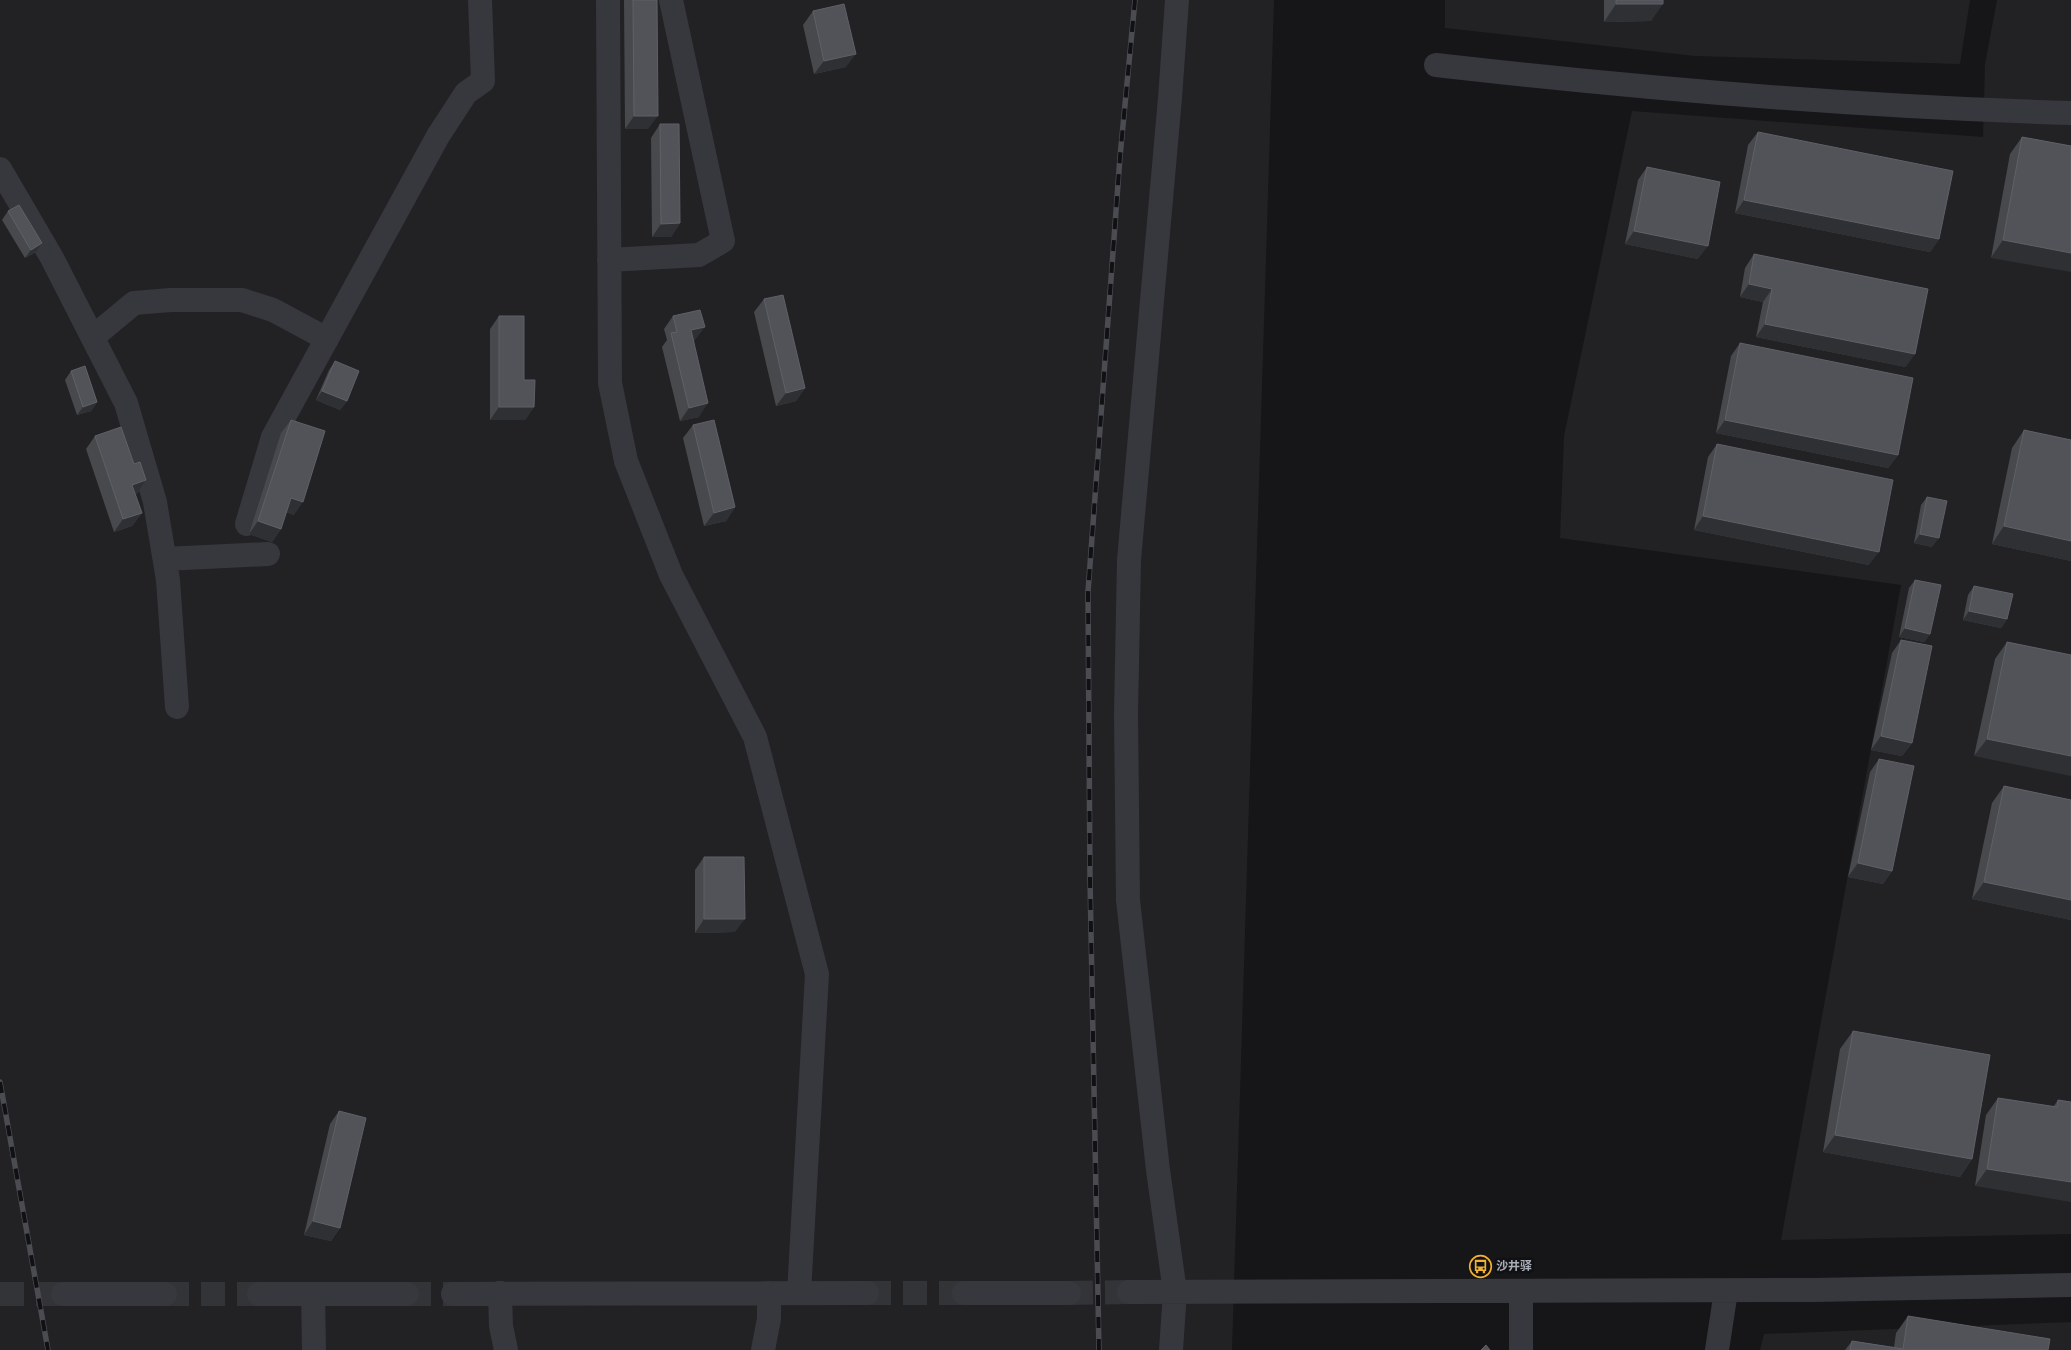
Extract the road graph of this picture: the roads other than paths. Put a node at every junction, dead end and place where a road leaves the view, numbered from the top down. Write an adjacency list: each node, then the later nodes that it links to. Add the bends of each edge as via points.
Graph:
1 (480, 0): 10 (street, via 482,81 466,93 438,136)
2 (608, 0): 8 (street)
3 (671, 0): 8 (street, via 724,242 699,255)
4 (1177, 0): 18 (street, via 1129,560 1126,714 1128,900 1158,1170)
5 (1436, 65): 6 (street, via 1610,84 1944,109)
6 (2071, 113)
7 (0, 169): 9 (street)
8 (609, 260): 21 (street, via 610,383 626,461 671,575 754,737 817,974)
9 (93, 337): 10 (street, via 134,303 242,300 273,310); 13 (street, via 126,403 155,502)
10 (326, 340): 11 (street, via 273,437)
11 (247, 524)
12 (268, 554): 13 (street)
13 (165, 559): 14 (street)
14 (177, 707)
15 (2071, 1284): 16 (street)
16 (1726, 1290): 19 (street); 37 (street)
17 (1129, 1292): 18 (street)
18 (1176, 1292): 19 (street); 35 (street)
19 (1521, 1292): 36 (street)
20 (769, 1293): 21 (street); 31 (street); 34 (street)
21 (799, 1293): 22 (street)
22 (867, 1293)
23 (964, 1293): 24 (street)
24 (1069, 1293)
25 (63, 1294): 26 (street)
26 (165, 1294)
27 (260, 1294): 28 (street)
28 (313, 1294): 29 (street); 32 (street)
29 (407, 1294)
30 (453, 1294): 31 (street)
31 (500, 1294): 33 (street)
32 (314, 1350)
33 (506, 1350)
34 (764, 1350)
35 (1171, 1350)
36 (1521, 1350)
37 (1717, 1350)

